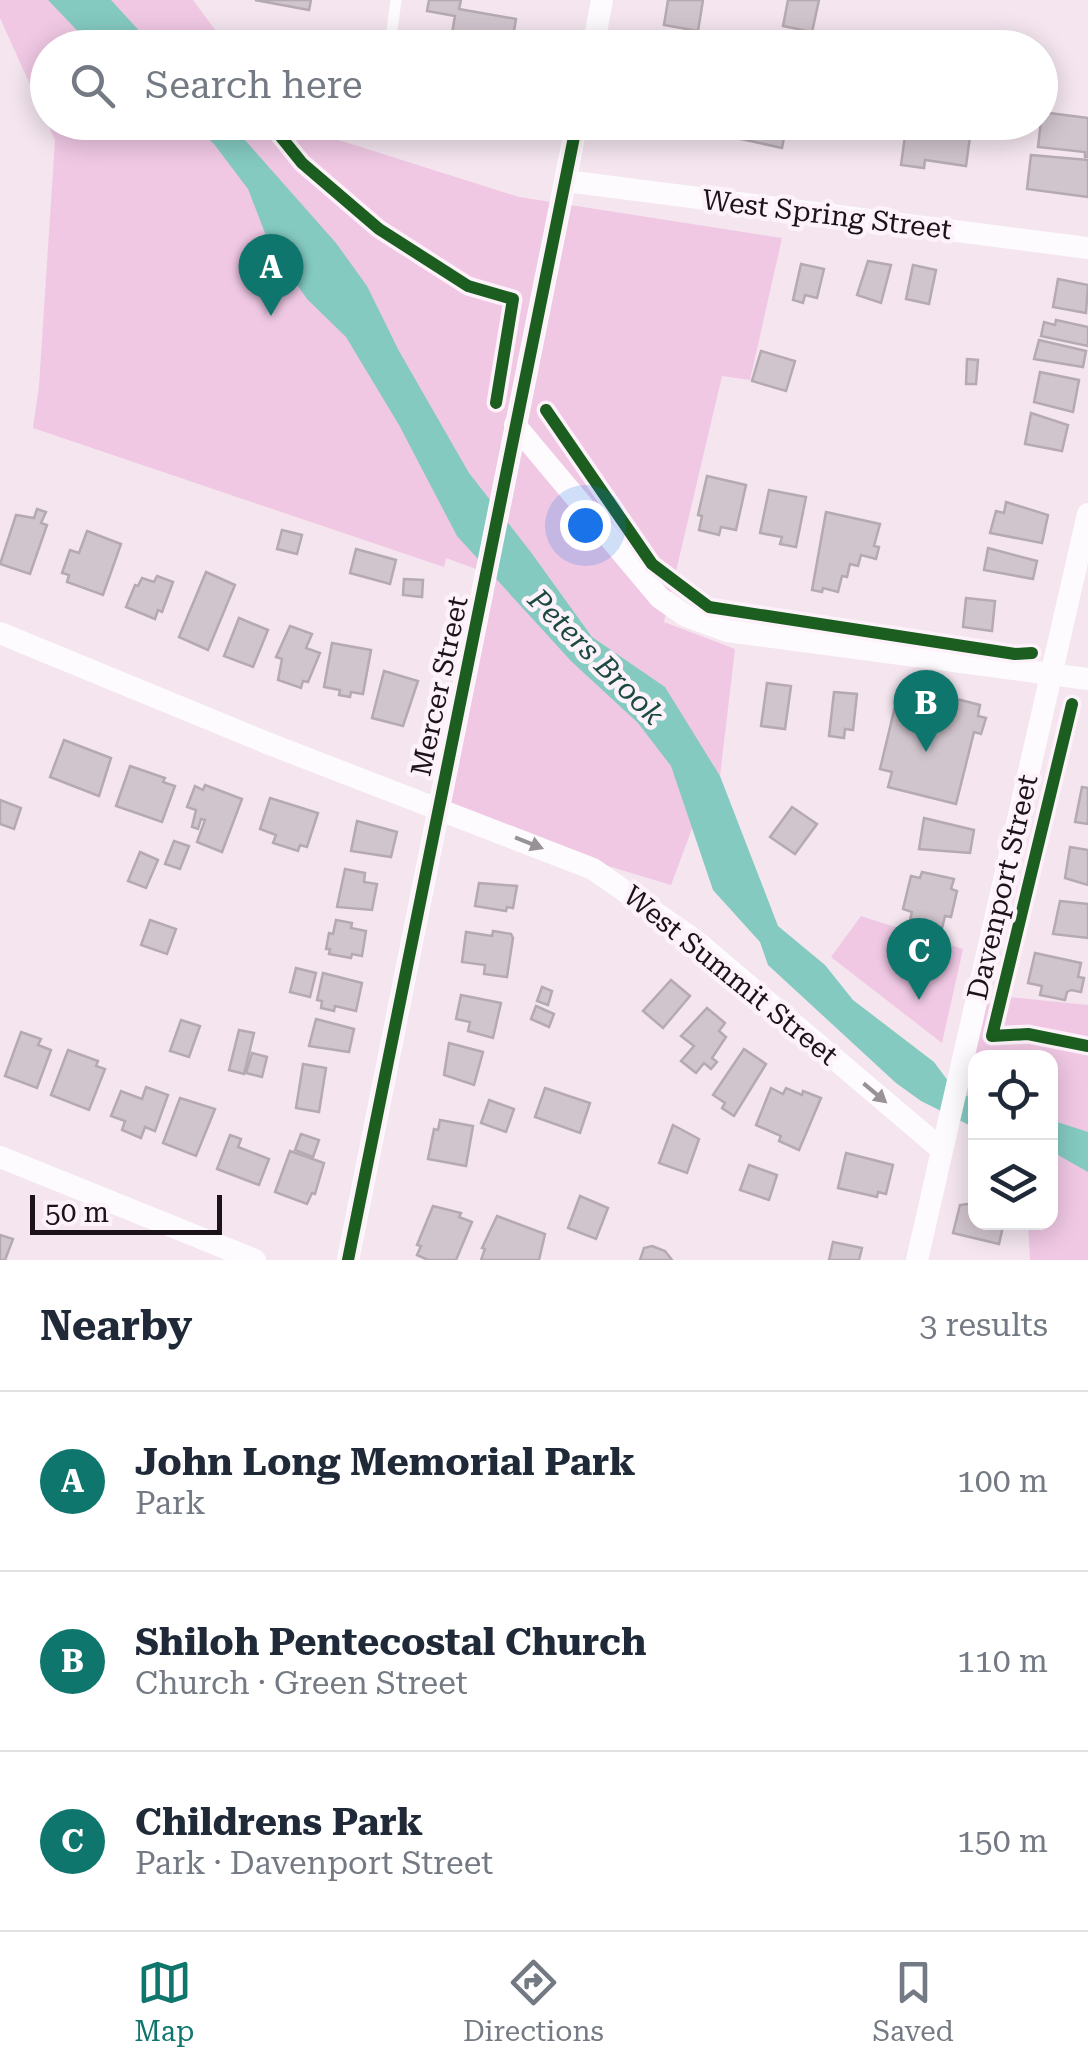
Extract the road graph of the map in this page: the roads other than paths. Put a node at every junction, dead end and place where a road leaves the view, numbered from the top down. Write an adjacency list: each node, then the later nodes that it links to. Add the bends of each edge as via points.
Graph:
1 (396, 0): 3 (lane)
2 (602, 0): 4 (street)
3 (392, 30)
4 (596, 30)
5 (574, 140): 6 (street, Mercer Street)
6 (566, 181): 7 (street, West Spring Street); 8 (street, Mercer Street)
7 (1088, 248)
8 (516, 424): 11 (street, via 660,598 686,616 727,631); 13 (street, Mercer Street)
9 (1088, 514): 11 (street, Davenport Street)
10 (0, 633): 13 (street, West Summit Street)
11 (1051, 674): 12 (street); 14 (street, Davenport Street)
12 (1088, 679)
13 (439, 807): 14 (street, West Summit Street, one-way to 14, via 617,883 696,941); 17 (street, Mercer Street)
14 (941, 1149): 18 (street, Davenport Street)
15 (0, 1157): 16 (street)
16 (255, 1260)
17 (348, 1260)
18 (917, 1260)

